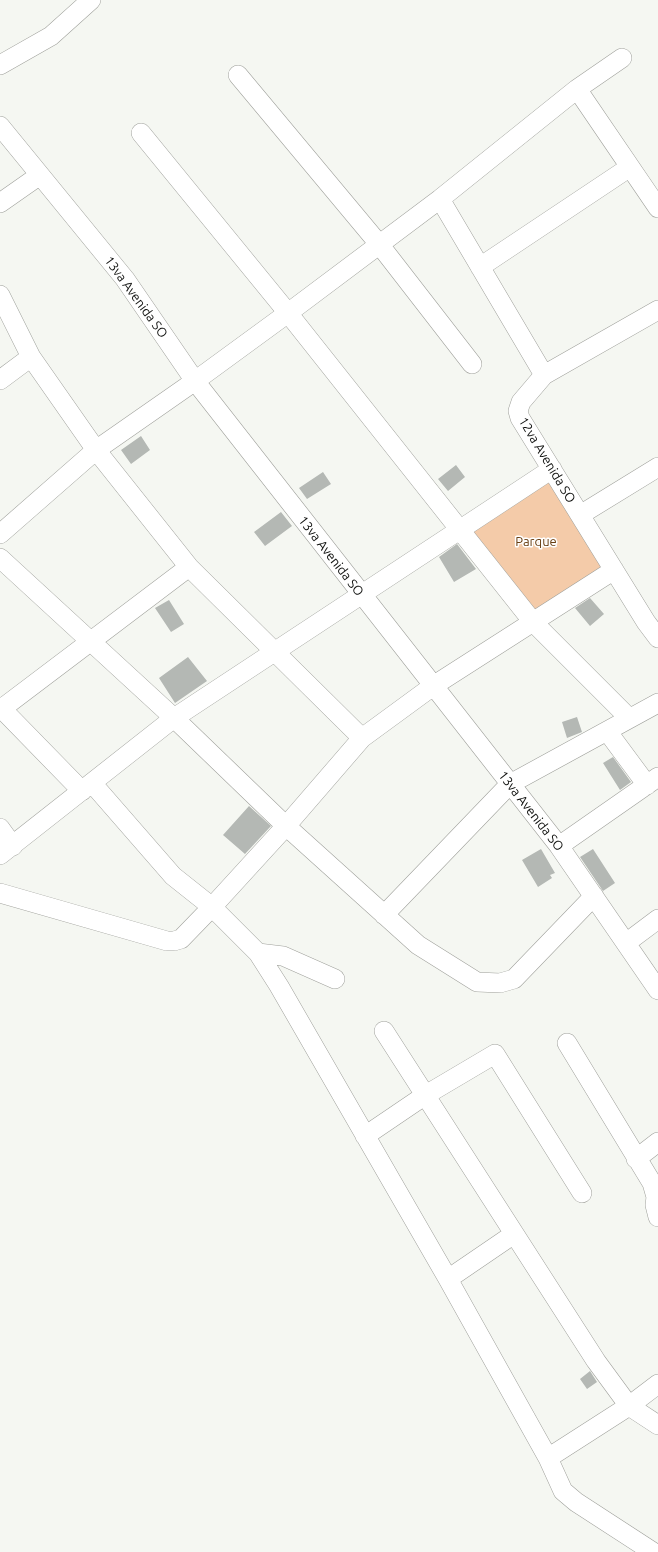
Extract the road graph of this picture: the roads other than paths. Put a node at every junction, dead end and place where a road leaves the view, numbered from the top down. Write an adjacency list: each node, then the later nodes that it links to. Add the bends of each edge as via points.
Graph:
1 (91, 0): 3 (street, via 51,36)
2 (622, 58): 5 (street)
3 (0, 65)
4 (238, 75): 13 (street)
5 (577, 89): 8 (street); 10 (street)
6 (0, 126): 9 (street, 13va Avenida SO)
7 (141, 133): 17 (street)
8 (630, 167): 12 (street); 14 (street)
9 (40, 175): 11 (street); 22 (street, 13va Avenida SO, via 125,279)
10 (440, 199): 13 (street); 14 (street)
11 (0, 203)
12 (658, 208)
13 (379, 244): 17 (street); 19 (street)
14 (480, 267): 20 (street)
15 (0, 295): 18 (street)
16 (658, 310): 20 (street, 12va Avenida SO)
17 (288, 313): 22 (street); 27 (street)
18 (31, 357): 21 (street); 23 (street)
19 (472, 364)
20 (544, 375): 25 (street, 12va Avenida SO, via 521,402 518,411)
21 (0, 380)
22 (195, 381): 23 (street); 32 (street, 13va Avenida SO)
23 (96, 450): 28 (street); 30 (street)
24 (658, 466): 26 (street)
25 (552, 469): 26 (street, 12va Avenida SO); 27 (street)
26 (580, 516): 31 (street, 12va Avenida SO)
27 (460, 529): 32 (street); 34 (street)
28 (0, 534)
29 (0, 558): 36 (street)
30 (189, 567): 36 (street); 37 (street)
31 (614, 570): 33 (street, 12va Avenida SO); 34 (street)
32 (361, 594): 37 (street); 38 (street, 13va Avenida SO)
33 (652, 618): 35 (street, 12va Avenida SO)
34 (533, 622): 38 (street); 42 (street)
35 (658, 638)
36 (89, 641): 40 (street); 41 (street)
37 (275, 651): 41 (street); 44 (street)
38 (433, 686): 44 (street); 46 (street, 13va Avenida SO)
39 (658, 703): 42 (street)
40 (0, 708): 47 (street)
41 (174, 718): 47 (street); 48 (street)
42 (629, 718): 43 (street)
43 (607, 731): 45 (street); 46 (street)
44 (362, 738): 48 (street)
45 (652, 781): 50 (street)
46 (510, 784): 50 (street, 13va Avenida SO); 55 (street)
47 (87, 787): 51 (street); 54 (street, via 173,876)
48 (286, 826): 54 (street); 55 (street)
49 (0, 828): 51 (street)
50 (559, 846): 53 (street, 13va Avenida SO)
51 (6, 851)
52 (0, 893): 54 (street, via 174,942 182,939)
53 (594, 896): 55 (street, via 514,979 500,983 477,982 418,946); 57 (street, 13va Avenida SO)
54 (212, 907): 58 (street)
55 (384, 915)
56 (658, 919): 57 (street)
57 (626, 943): 60 (street, 13va Avenida SO)
58 (258, 953): 59 (street, via 283,956); 64 (street)
59 (335, 979)
60 (658, 990)
61 (384, 1031): 63 (street)
62 (567, 1043): 66 (street)
63 (424, 1096): 64 (street); 67 (street, via 492,1054 497,1055); 69 (street)
64 (365, 1136): 70 (street)
65 (658, 1142): 66 (street)
66 (636, 1159): 68 (street, via 652,1183 656,1197 655,1212)
67 (582, 1193)
68 (658, 1217)
69 (514, 1234): 70 (street); 72 (street, via 596,1361)
70 (448, 1279): 74 (street)
71 (658, 1384): 72 (street)
72 (629, 1406): 73 (street); 74 (street)
73 (658, 1425)
74 (548, 1458): 76 (street, via 563,1491)
75 (658, 1547): 76 (street)
76 (654, 1552)

